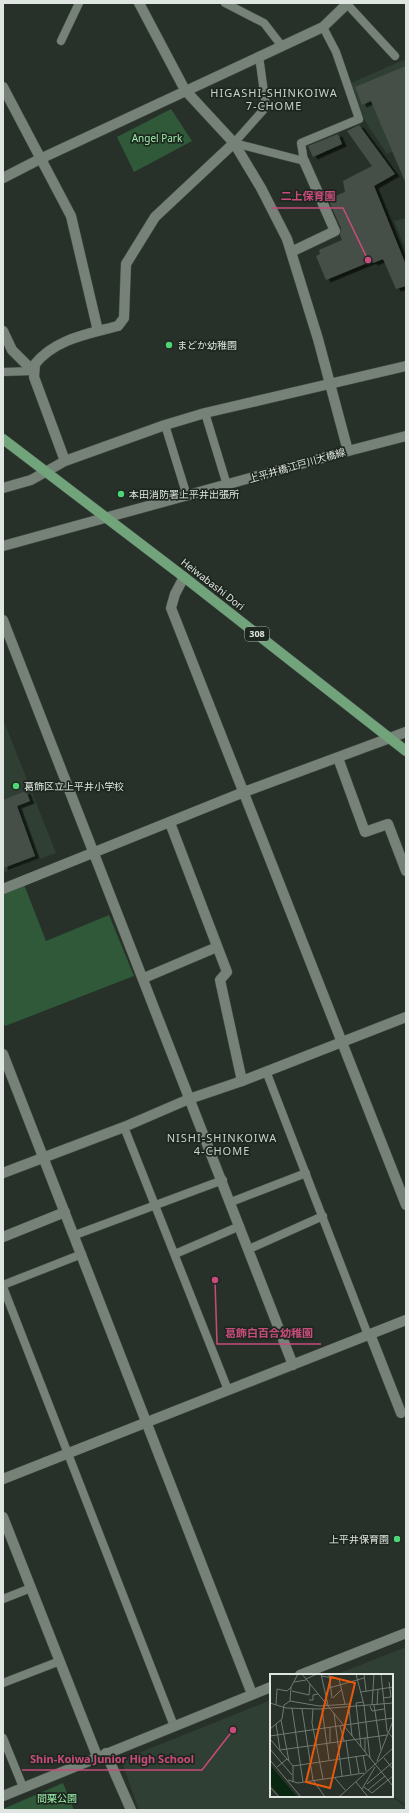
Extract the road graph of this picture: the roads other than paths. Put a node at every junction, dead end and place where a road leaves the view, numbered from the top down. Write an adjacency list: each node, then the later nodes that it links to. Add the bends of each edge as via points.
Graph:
1 (79, 3): 6 (lane)
2 (139, 3): 11 (street)
3 (226, 3): 7 (lane, via 264,23)
4 (347, 3): 5 (street); 9 (lane)
5 (323, 28): 7 (street); 14 (lane, via 336,52 359,119 301,143)
6 (61, 41)
7 (281, 45): 8 (street)
8 (259, 56): 11 (street); 12 (lane, via 266,107)
9 (395, 56)
10 (3, 87): 13 (street)
11 (186, 90): 12 (street); 13 (street)
12 (234, 143): 14 (lane); 16 (street, via 262,188); 18 (street, via 155,217 126,264 124,318 118,326)
13 (40, 159): 15 (street); 18 (street, via 70,216)
14 (304, 161): 16 (street, via 335,231)
15 (3, 178)
16 (291, 252): 22 (street)
17 (3, 331): 20 (street, via 12,350)
18 (98, 332): 20 (street, via 52,348 35,364)
19 (406, 366): 22 (street)
20 (33, 371): 21 (lane); 28 (street)
21 (3, 372)
22 (331, 385): 23 (street); 27 (street)
23 (205, 413): 24 (street); 30 (lane)
24 (165, 426): 28 (street); 32 (lane)
25 (406, 436): 27 (street, 上平井橋江戸川大橋線)
26 (3, 439): 29 (main road, Heiwabashi Dori / 308)
27 (348, 451): 30 (street, 上平井橋江戸川大橋線)
28 (65, 461): 29 (street)
29 (46, 472): 31 (street, via 31,480); 33 (main road, Heiwabashi Dori / 308)
30 (227, 485): 32 (street, 上平井橋江戸川大橋線)
31 (3, 488)
32 (187, 496): 33 (street, 上平井橋江戸川大橋線)
33 (106, 518): 34 (street, 上平井橋江戸川大橋線); 35 (main road, Heiwabashi Dori / 308)
34 (3, 546)
35 (184, 577): 38 (main road, Heiwabashi Dori / 308); 41 (street, via 171,608)
36 (3, 620): 43 (street)
37 (406, 732): 38 (street)
38 (391, 739): 39 (main road, Heiwabashi Dori / 308); 40 (street)
39 (406, 751)
40 (338, 758): 41 (street); 44 (street, via 365,832 388,824)
41 (244, 792): 42 (street); 49 (street)
42 (170, 823): 43 (street); 46 (street)
43 (94, 853): 45 (street); 47 (street)
44 (406, 870)
45 (3, 889)
46 (218, 947): 47 (street); 52 (street, via 227,972 220,980)
47 (144, 978): 53 (street)
48 (406, 1017): 49 (street)
49 (342, 1041): 51 (street); 60 (street)
50 (3, 1054): 55 (street)
51 (266, 1071): 52 (street); 57 (lane)
52 (242, 1081): 53 (street)
53 (189, 1099): 54 (street); 58 (street)
54 (124, 1127): 55 (street); 61 (lane)
55 (44, 1157): 56 (street); 62 (street)
56 (3, 1173)
57 (306, 1173): 59 (lane); 63 (lane)
58 (223, 1180): 59 (street); 61 (lane)
59 (231, 1202): 64 (street)
60 (406, 1205)
61 (156, 1206): 65 (lane); 69 (lane)
62 (65, 1212): 65 (street); 66 (street)
63 (323, 1216): 67 (lane); 72 (lane)
64 (240, 1226): 67 (street); 69 (lane)
65 (75, 1235): 68 (street)
66 (3, 1237)
67 (249, 1249): 73 (street)
68 (82, 1254): 70 (lane); 76 (street)
69 (175, 1254): 74 (lane)
70 (3, 1286): 77 (lane)
71 (406, 1320): 72 (street)
72 (369, 1335): 73 (street); 75 (street)
73 (293, 1364): 74 (street)
74 (228, 1390): 76 (street)
75 (401, 1413)
76 (147, 1422): 77 (street); 87 (street)
77 (67, 1454): 78 (street); 88 (lane)
78 (3, 1479)
79 (3, 1516): 80 (street)
80 (31, 1588): 81 (lane); 83 (street)
81 (3, 1599)
82 (406, 1633): 84 (street)
83 (60, 1660): 85 (lane); 90 (street)
84 (303, 1674)
85 (3, 1683)
86 (270, 1687): 87 (street)
87 (252, 1694): 88 (street)
88 (174, 1726): 90 (street)
89 (3, 1738): 91 (lane)
90 (102, 1754): 91 (street); 93 (street)
91 (23, 1788): 92 (street)
92 (3, 1796)
93 (131, 1810)

